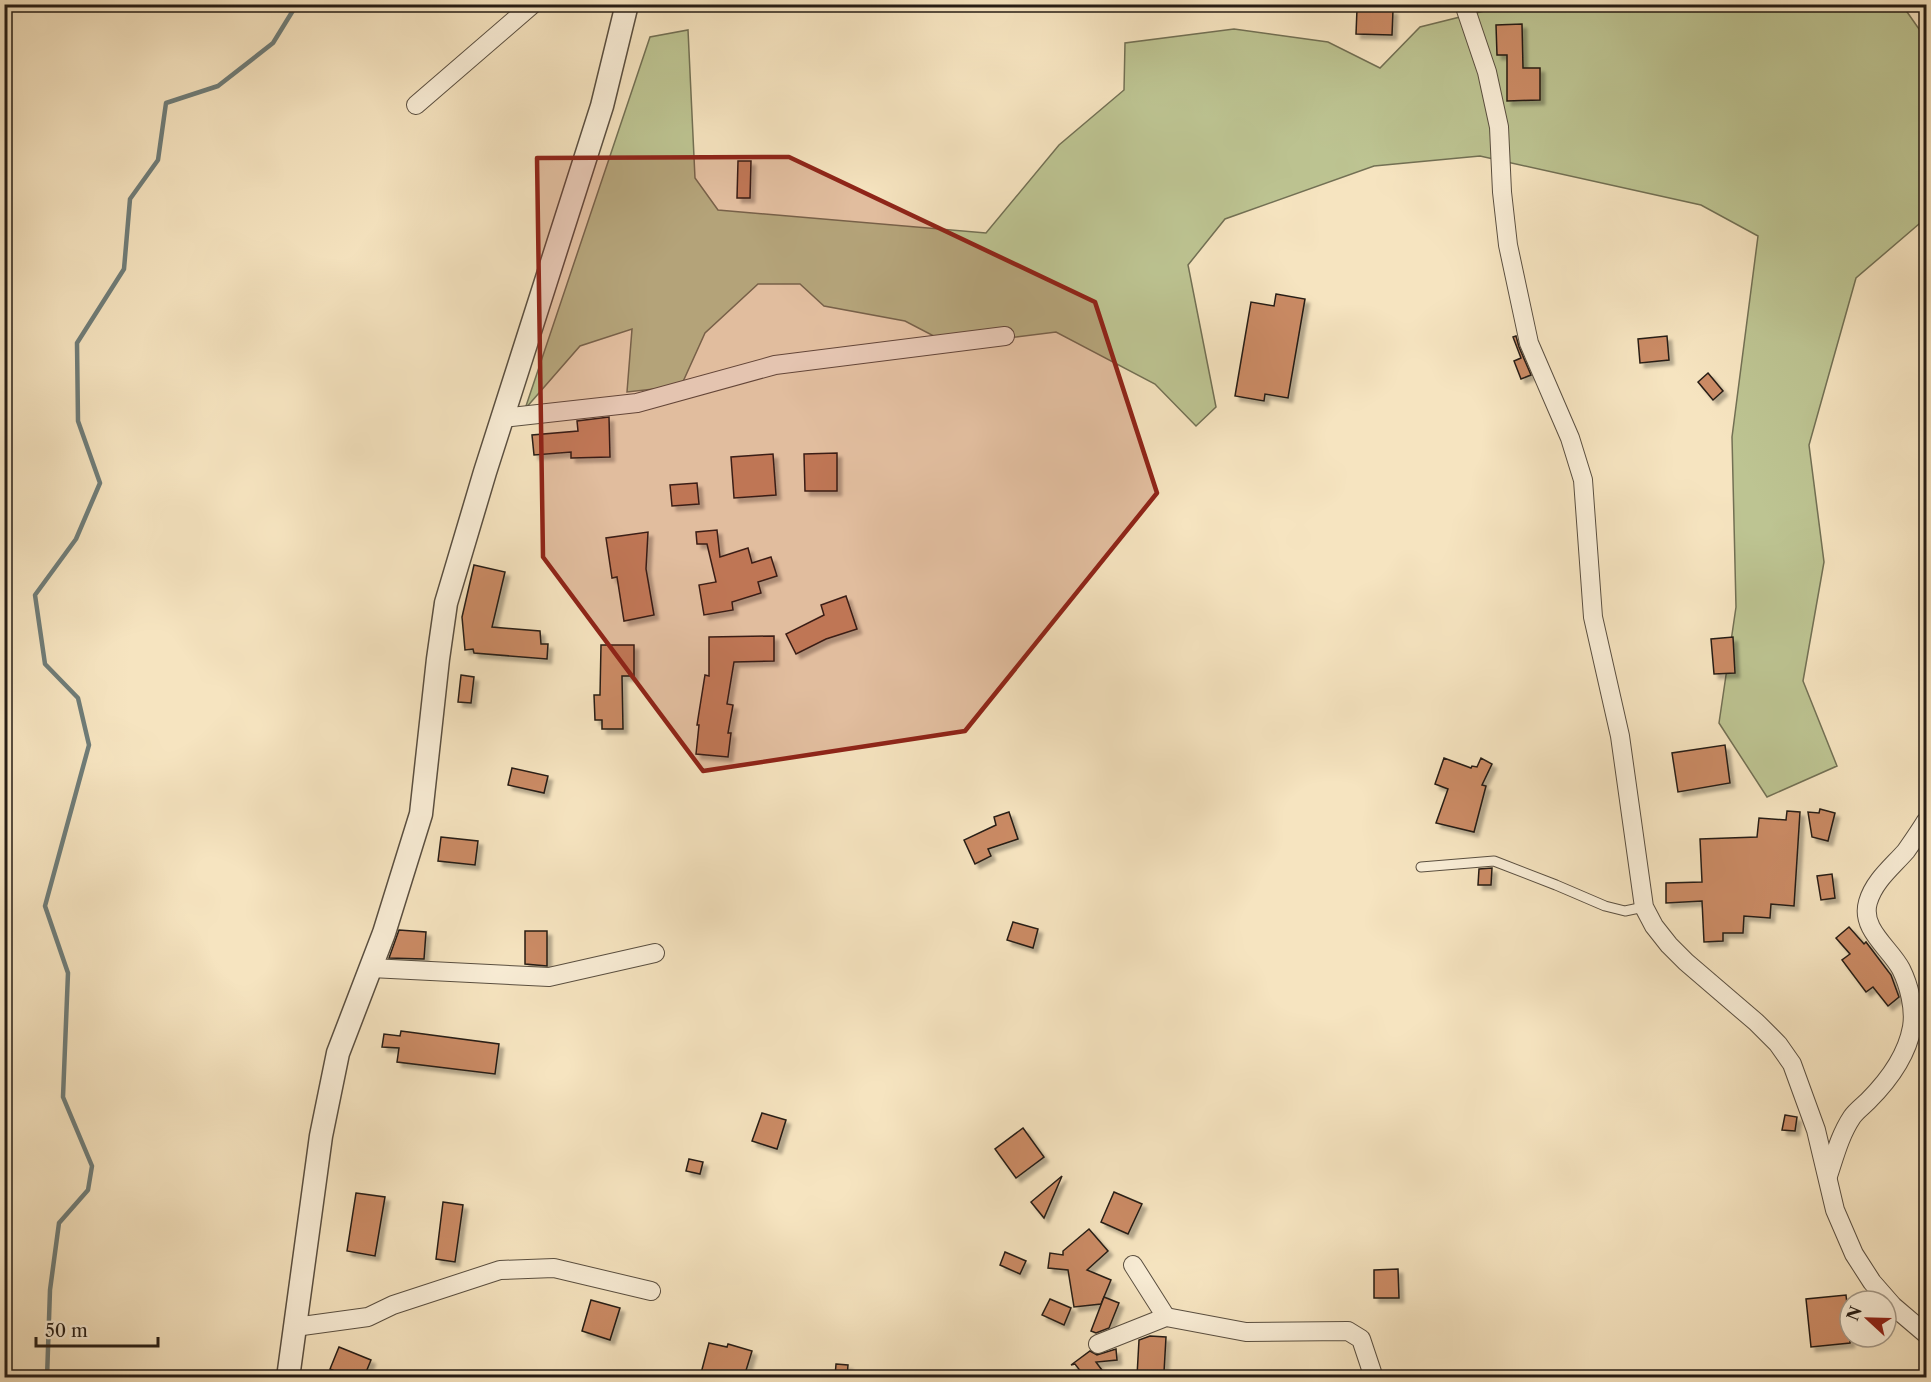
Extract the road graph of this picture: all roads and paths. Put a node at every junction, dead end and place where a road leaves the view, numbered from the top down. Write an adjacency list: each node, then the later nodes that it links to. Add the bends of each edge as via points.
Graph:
1 (533, 4): 4 (street)
2 (627, 4): 6 (street, via 602,106)
3 (1464, 4): 9 (street, via 1487,72 1499,127 1508,245 1529,343 1570,438 1583,480 1593,617 1620,736)
4 (416, 105)
5 (1005, 336): 6 (street, via 775,365 637,403)
6 (502, 418): 11 (street, via 446,603 421,814)
7 (1926, 821): 12 (street, via 1877,882 1866,918 1901,969 1911,1002 1912,1026 1890,1077 1843,1131)
8 (1422, 867): 9 (lane, via 1494,861 1605,906 1624,911)
9 (1644, 907): 12 (street, via 1654,926 1686,963 1779,1044 1792,1064 1816,1130)
10 (655, 953): 11 (street, via 549,976)
11 (371, 968): 16 (street, via 338,1053 319,1148)
12 (1827, 1178): 17 (street, via 1835,1210 1854,1254 1893,1306)
13 (1133, 1265): 15 (street)
14 (651, 1292): 16 (street, via 554,1268 501,1270 368,1317)
15 (1166, 1317): 18 (street); 20 (street, via 1246,1332 1348,1331 1361,1339)
16 (295, 1327): 19 (street)
17 (1926, 1334)
18 (1098, 1344)
19 (288, 1377)
20 (1374, 1377)

